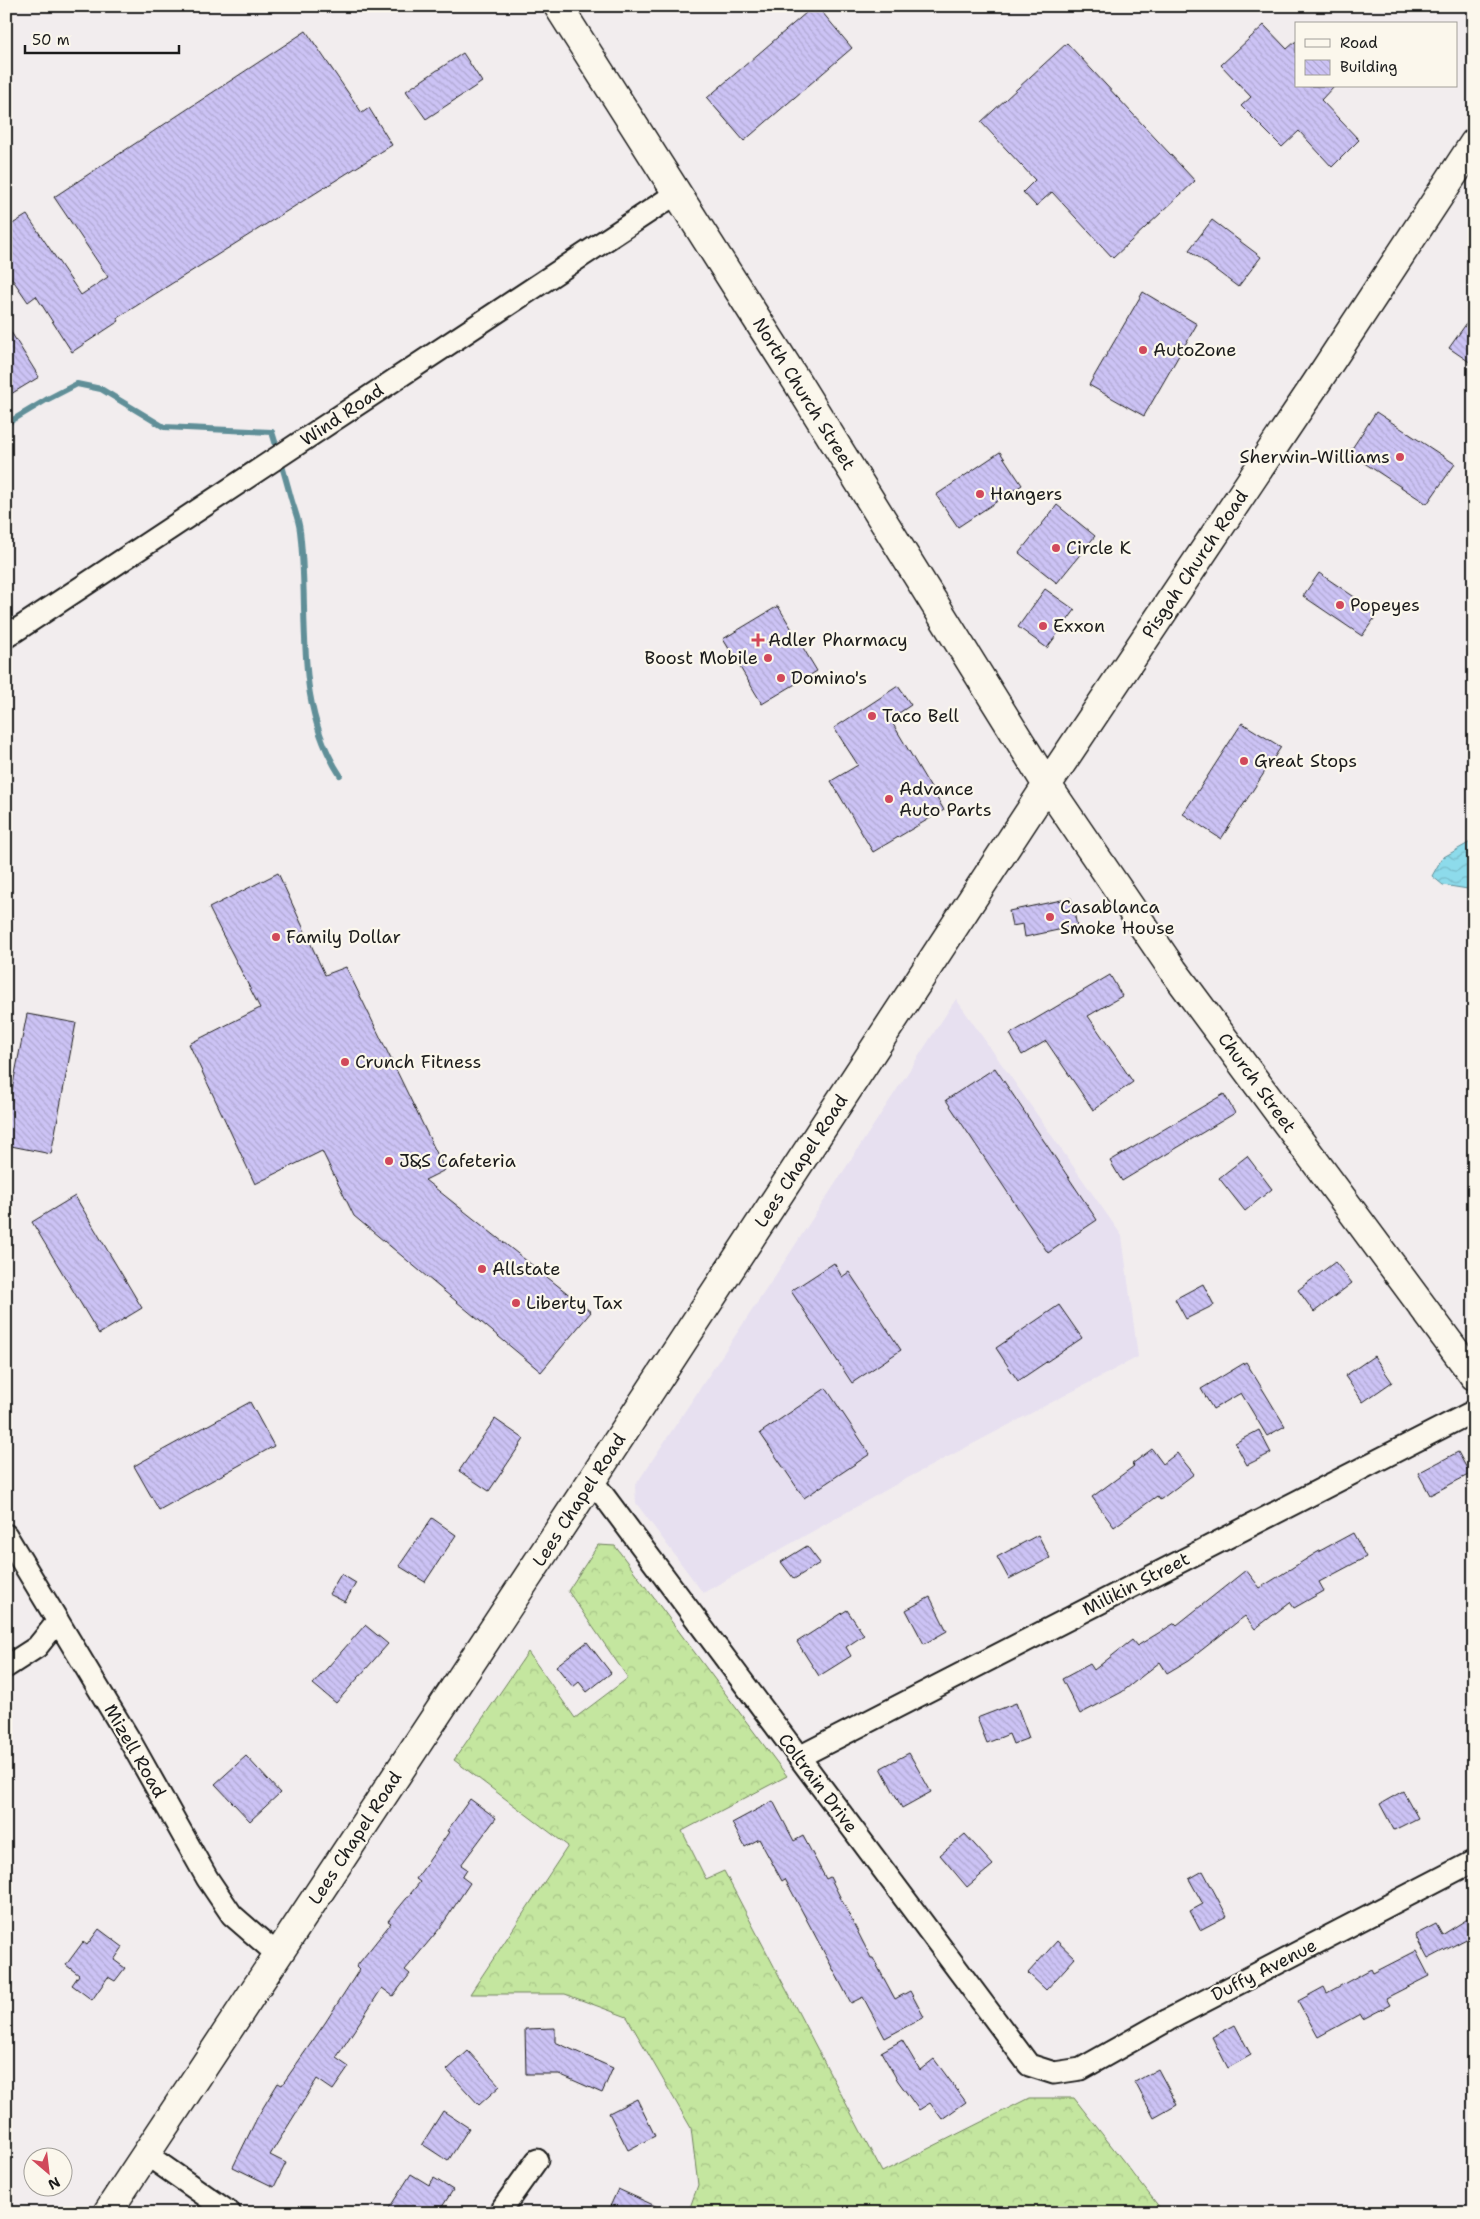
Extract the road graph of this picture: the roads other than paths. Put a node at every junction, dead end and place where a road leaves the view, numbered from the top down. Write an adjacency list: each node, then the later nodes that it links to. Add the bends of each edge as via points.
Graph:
1 (558, 6): 3 (main road, North Church Street)
2 (1474, 143): 5 (main road, Pisgah Church Road)
3 (677, 193): 4 (street, Wind Road); 5 (main road, North Church Street)
4 (6, 636)
5 (1047, 784): 6 (main road, Church Street, via 1173,970); 8 (main road, Lees Chapel Road)
6 (1474, 1376)
7 (1474, 1411): 12 (street, Milikin Street)
8 (592, 1480): 12 (street, Coltrain Drive); 14 (main road, Lees Chapel Road)
9 (6, 1535): 10 (street, Mizell Road)
10 (58, 1621): 11 (street, via 37,1647); 14 (street, Mizell Road, via 207,1878 232,1915)
11 (6, 1667)
12 (799, 1757): 15 (street, Coltrain Drive, via 1029,2065)
13 (1474, 1860): 15 (street, Duffy Avenue, via 1081,2069)
14 (278, 1955): 16 (main road, Lees Chapel Road)
15 (1054, 2073)
16 (146, 2154): 18 (main road, Lees Chapel Road); 19 (street)
17 (537, 2160): 20 (street)
18 (108, 2213)
19 (230, 2213)
20 (499, 2213)

